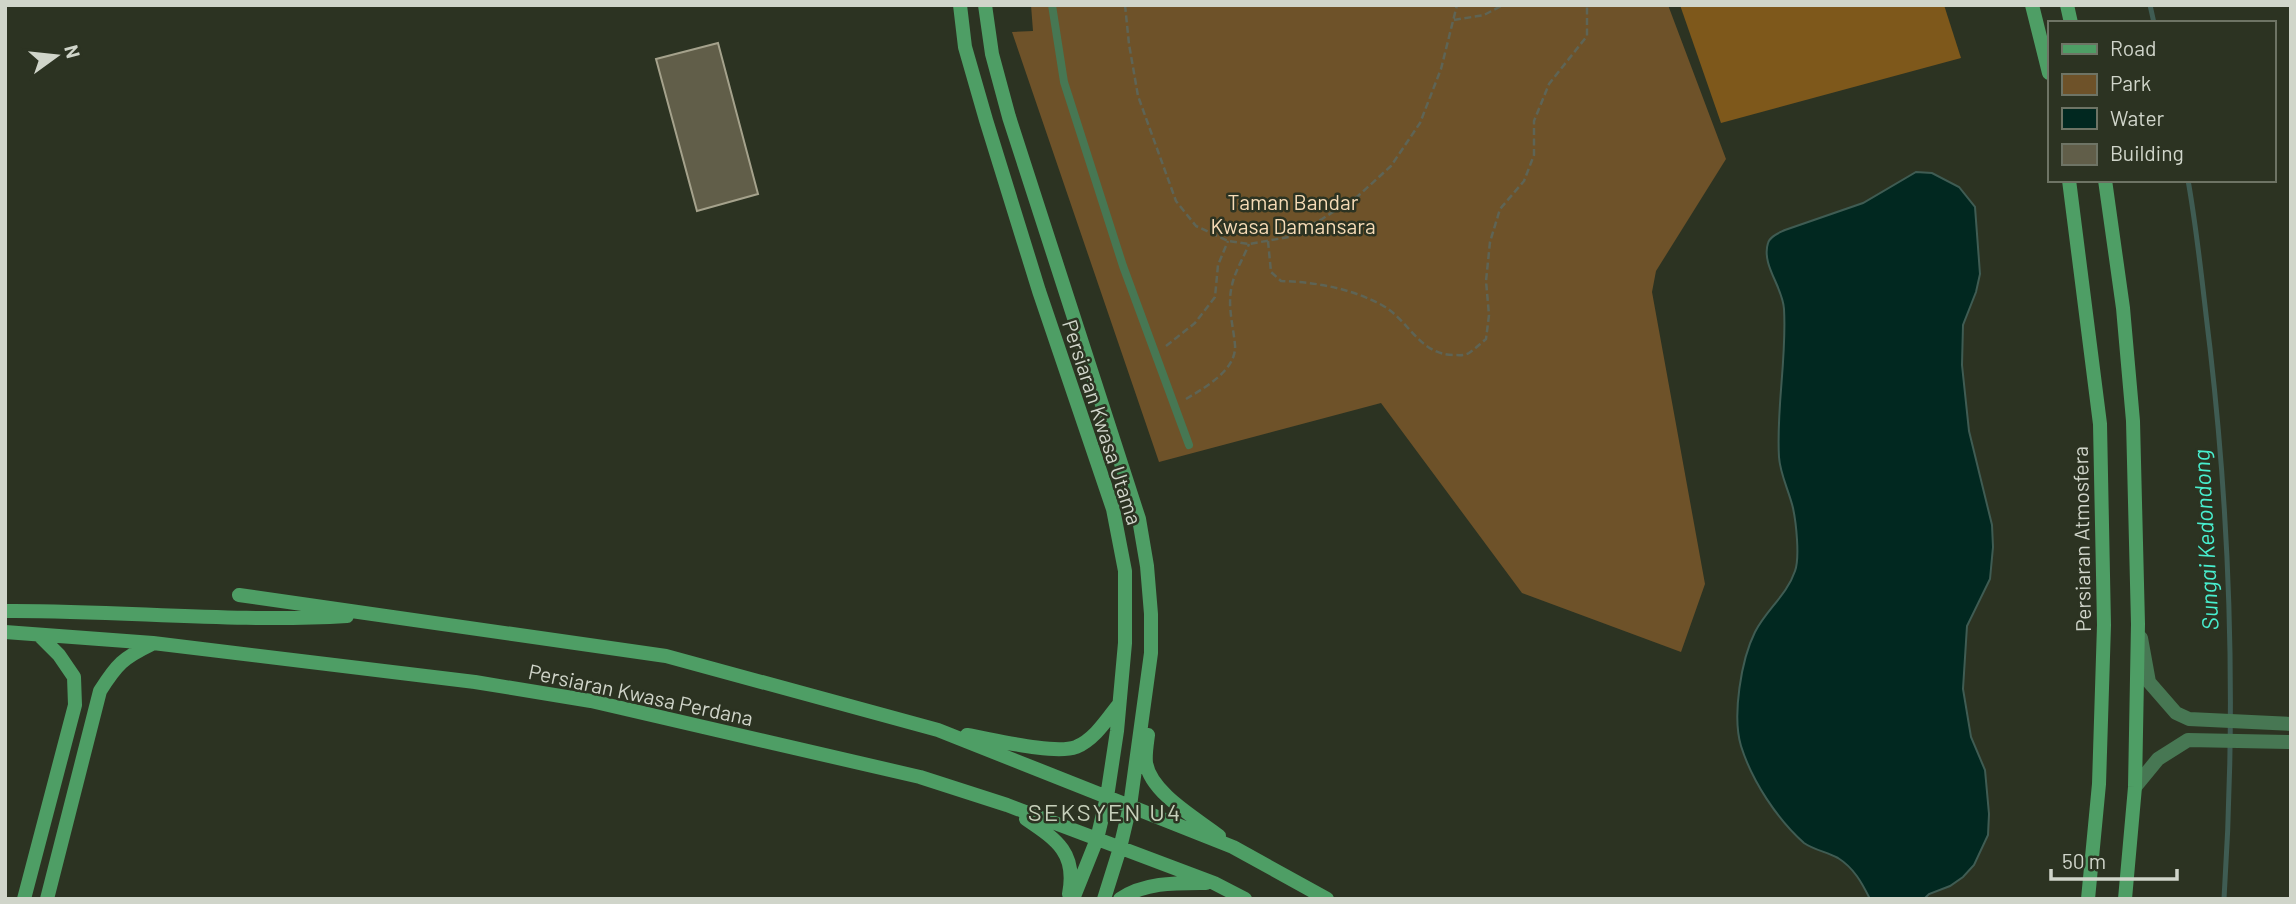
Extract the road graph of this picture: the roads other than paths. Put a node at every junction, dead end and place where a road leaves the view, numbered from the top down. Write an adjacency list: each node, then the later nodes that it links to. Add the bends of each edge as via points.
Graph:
1 (960, 5): 17 (main road, Persiaran Kwasa Utama, via 965,47 986,120 1113,509 1125,572)
2 (985, 5): 16 (main road, Persiaran Kwasa Utama, via 1009,117 1139,519 1147,566)
3 (1052, 5): 8 (lane, via 1064,82 1123,266)
4 (2032, 5): 5 (main road)
5 (2048, 69)
6 (2069, 182): 37 (main road, Persiaran Atmosfera, via 2100,424 2104,625 2099,785)
7 (2105, 182): 12 (main road, via 2133,421)
8 (1189, 445)
9 (239, 595): 11 (main road, Persiaran Kwasa Perdana)
10 (5, 611): 11 (main road, via 308,618)
11 (377, 614): 19 (main road, Persiaran Kwasa Perdana, via 666,656)
12 (2138, 624): 18 (street, via 2149,682 2176,713 2189,719); 21 (main road)
13 (5, 632): 14 (main road, Persiaran Kwasa Perdana)
14 (40, 636): 15 (main road, Persiaran Kwasa Perdana); 29 (main road, via 74,677 75,705)
15 (153, 643): 23 (main road, Persiaran Kwasa Perdana, via 475,682 591,701 920,777); 30 (main road, via 126,657 100,691)
16 (1151, 653): 24 (main road, Persiaran Kwasa Utama); 26 (main road, via 1146,763 1152,779 1161,792)
17 (1120, 702): 19 (main road, via 1103,725 1075,747 1055,750); 22 (main road, Persiaran Kwasa Utama)
18 (2291, 724)
19 (938, 730): 22 (main road, Persiaran Kwasa Perdana)
20 (2291, 742): 21 (street, via 2188,740 2158,760)
21 (2135, 787): 38 (main road)
22 (1107, 797): 24 (main road, Persiaran Kwasa Perdana); 25 (main road, Persiaran Kwasa Utama)
23 (1007, 805): 25 (main road, Persiaran Kwasa Perdana); 31 (main road, via 1058,840 1072,876)
24 (1129, 806): 26 (main road, Persiaran Kwasa Perdana); 27 (main road, Persiaran Kwasa Utama)
25 (1097, 839): 27 (main road, Persiaran Kwasa Perdana); 32 (main road, Persiaran Kwasa Utama)
26 (1233, 847): 36 (main road, Persiaran Kwasa Perdana)
27 (1120, 848): 28 (main road, Persiaran Kwasa Perdana); 33 (main road, Persiaran Kwasa Utama)
28 (1214, 883): 34 (main road, via 1168,884); 35 (main road, Persiaran Kwasa Perdana)
29 (24, 899)
30 (47, 899)
31 (1068, 899)
32 (1073, 899)
33 (1104, 899)
34 (1120, 899)
35 (1245, 899)
36 (1327, 899)
37 (2088, 899)
38 (2125, 899)

